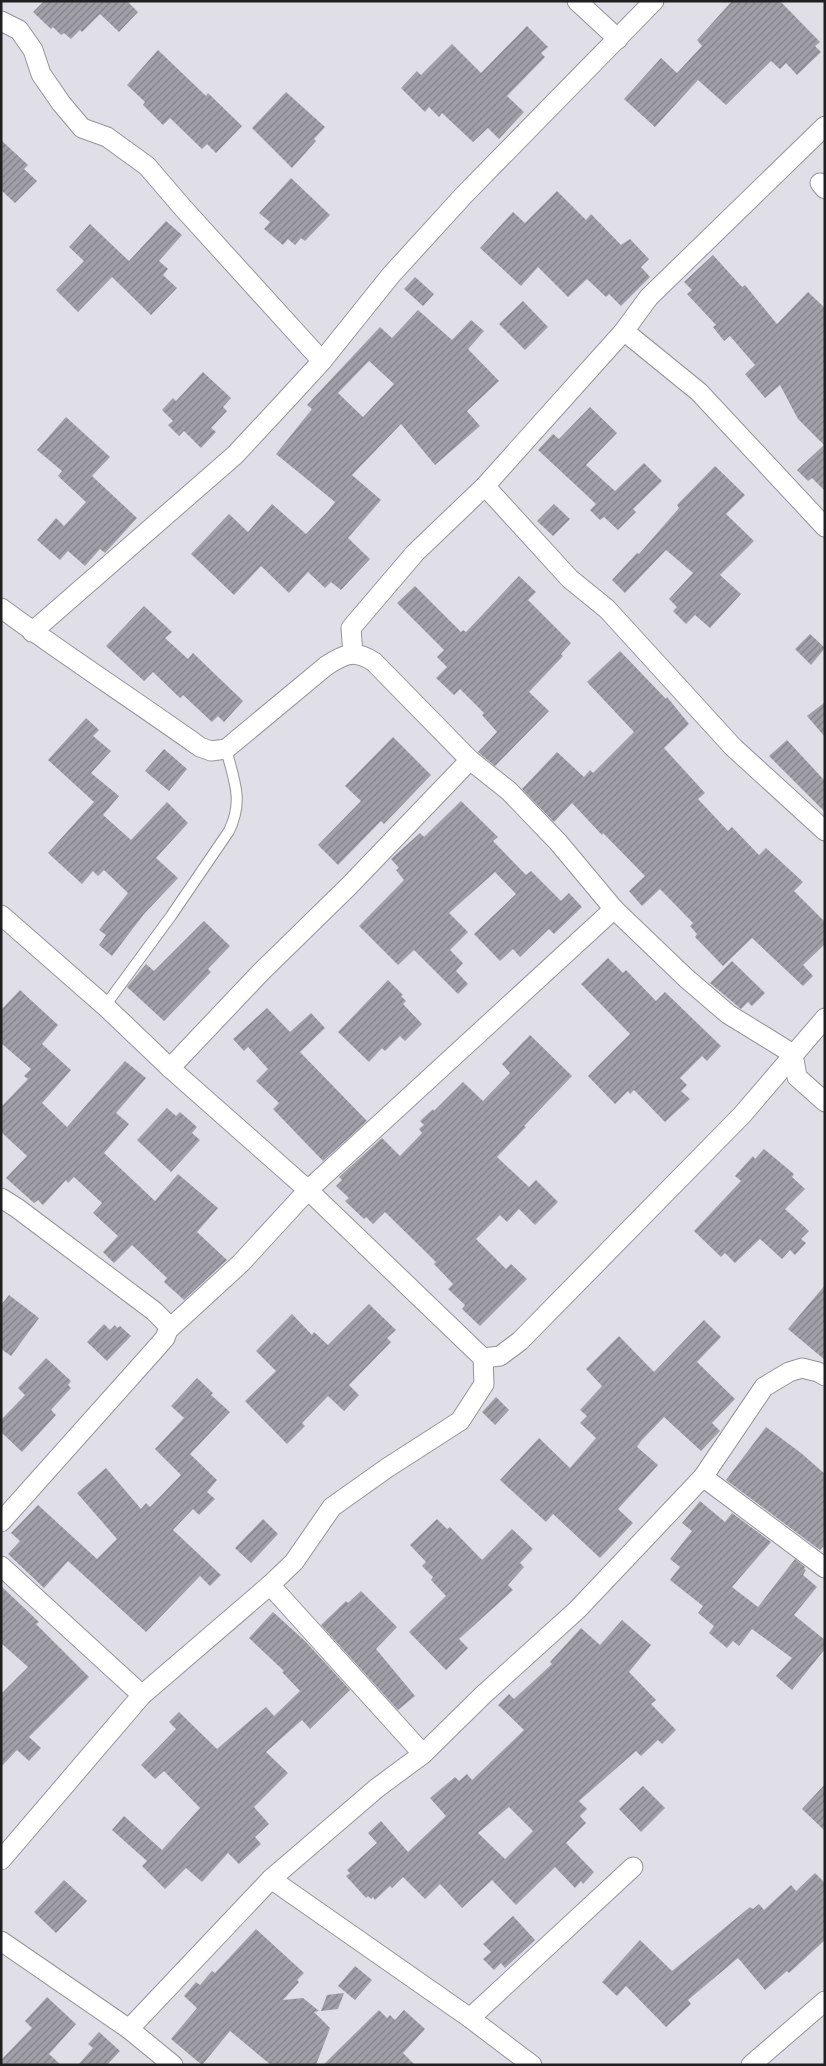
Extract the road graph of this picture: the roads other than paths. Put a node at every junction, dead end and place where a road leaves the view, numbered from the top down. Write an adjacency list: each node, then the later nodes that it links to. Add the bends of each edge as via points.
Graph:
1 (577, 1): 4 (street)
2 (654, 1): 4 (street)
3 (1, 21): 7 (street, via 19,30 33,50 41,74 82,128 107,137 147,166)
4 (618, 39): 7 (street, via 424,239)
5 (825, 126): 6 (street, via 648,297)
6 (624, 332): 8 (street); 9 (street, via 699,392)
7 (322, 361): 11 (street, via 235,455)
8 (484, 486): 12 (street, via 415,553 351,628); 15 (street, via 570,579 607,610 733,747)
9 (825, 527)
10 (1, 608): 11 (street)
11 (32, 632): 13 (street, via 200,747 211,751)
12 (353, 654): 13 (street, via 341,656 326,666); 14 (street, via 362,654 374,662)
13 (226, 749): 18 (lane, via 238,805 230,831)
14 (470, 760): 16 (street, via 509,791 558,842); 21 (street)
15 (825, 831)
16 (614, 909): 20 (street, via 728,1014); 23 (street)
17 (1, 914): 18 (street)
18 (105, 1006): 21 (street)
19 (825, 1018): 20 (street)
20 (793, 1054): 22 (street, via 797,1077); 26 (street, via 742,1115 520,1341 500,1356)
21 (170, 1068): 23 (street)
22 (825, 1102)
23 (308, 1190): 25 (street, via 241,1263); 26 (street)
24 (1, 1198): 25 (street, via 154,1311 166,1323)
25 (168, 1330): 29 (street, via 159,1345)
26 (483, 1358): 32 (street, via 484,1384 460,1420 332,1507 294,1562)
27 (825, 1376): 28 (street, via 802,1368 764,1387)
28 (703, 1477): 31 (street); 34 (street, via 577,1610)
29 (1, 1522)
30 (1, 1566): 33 (street)
31 (825, 1568)
32 (270, 1585): 33 (street); 34 (street)
33 (142, 1695): 35 (street)
34 (423, 1754): 37 (street, via 377,1788)
35 (1, 1860)
36 (633, 1867): 40 (street)
37 (270, 1879): 40 (street); 41 (street)
38 (1, 1940): 41 (street)
39 (825, 2001): 44 (street)
40 (470, 2018): 43 (street)
41 (129, 2029): 42 (street)
42 (173, 2065)
43 (532, 2065)
44 (751, 2065)

